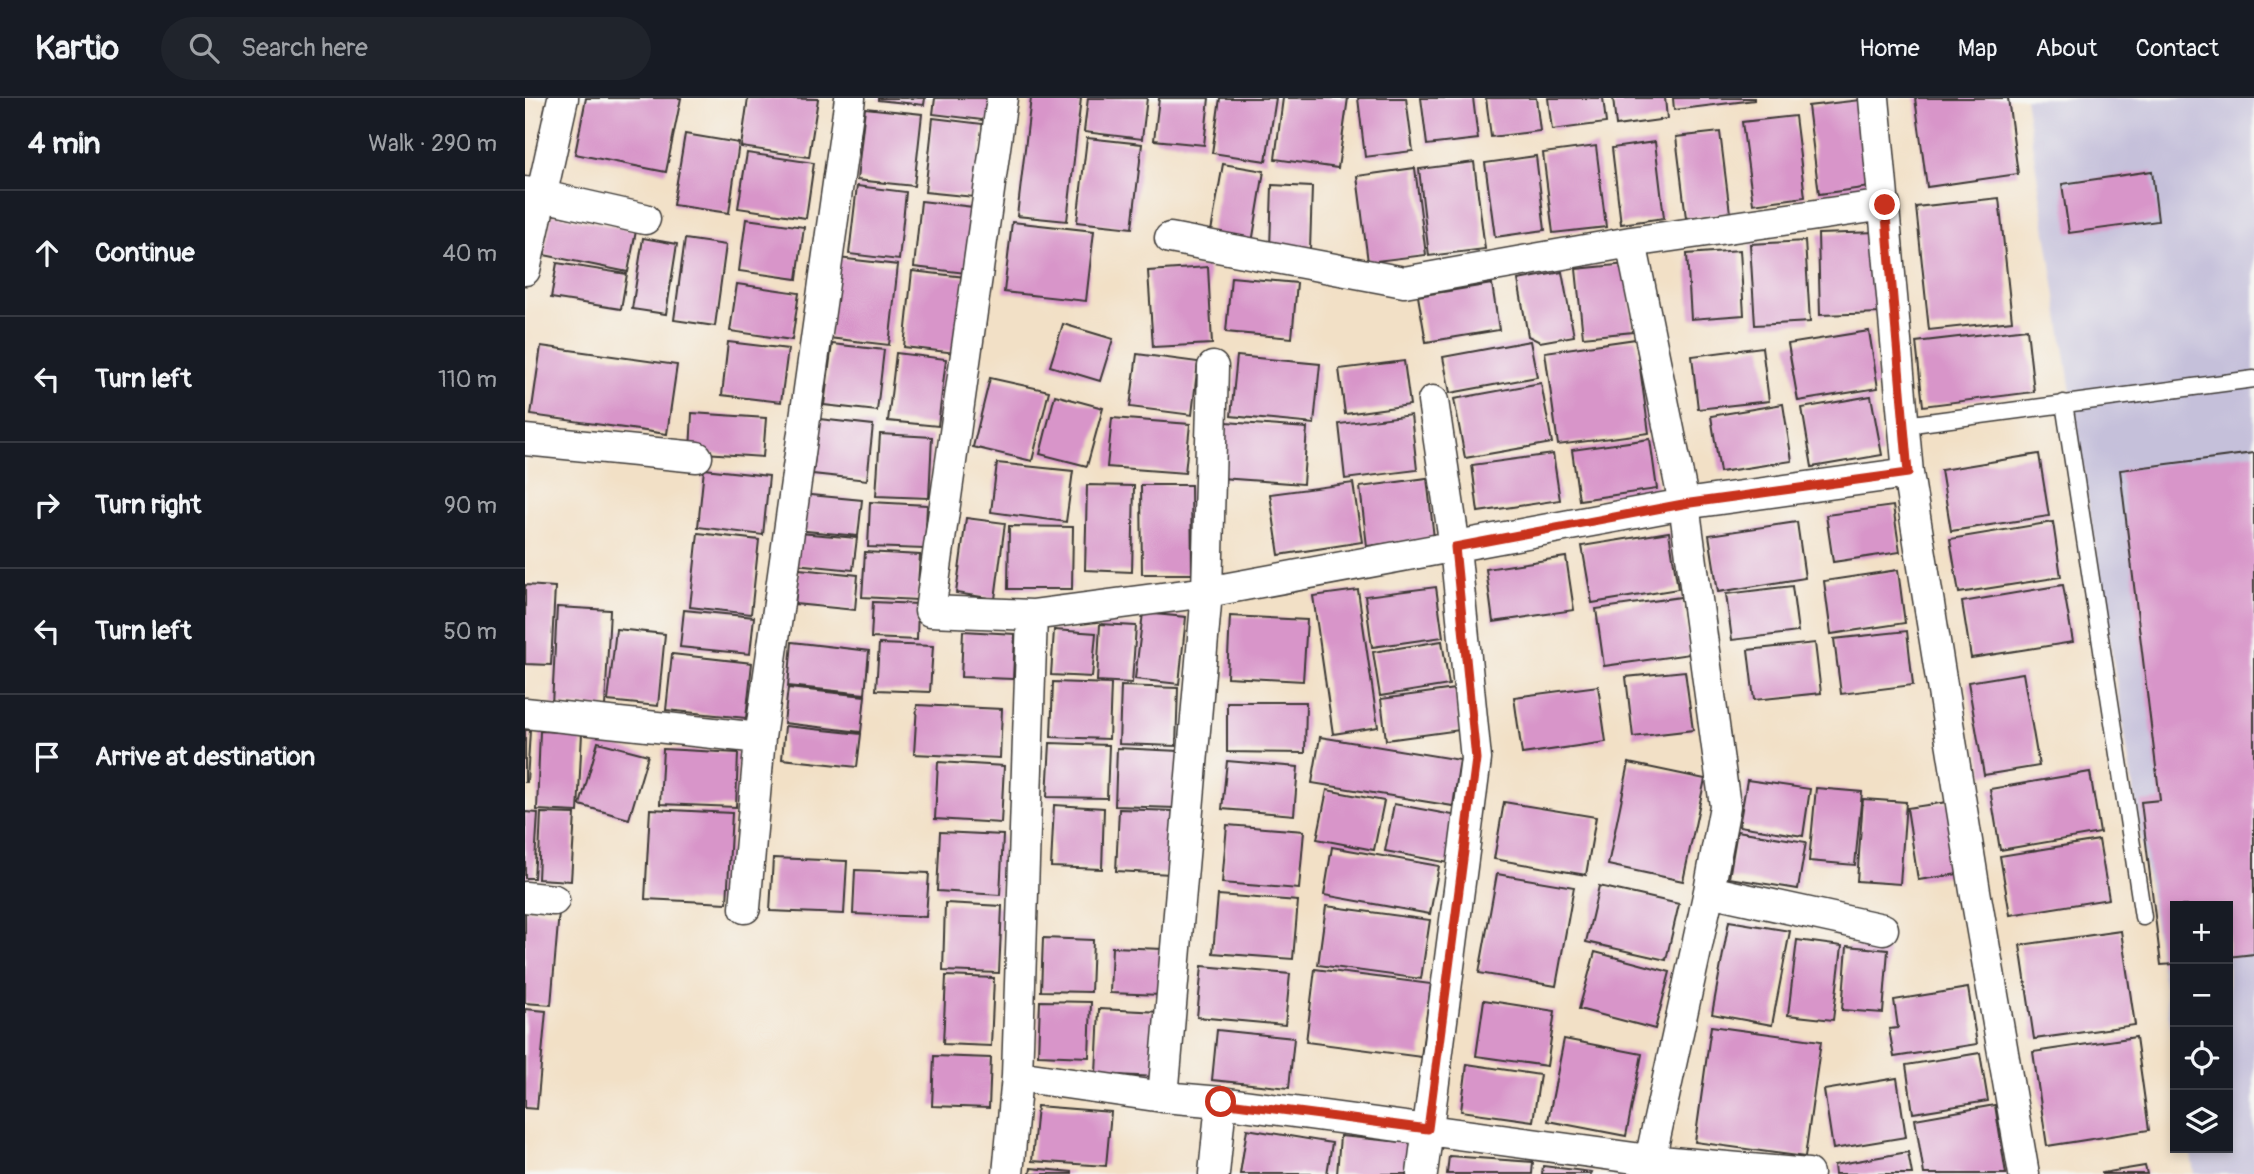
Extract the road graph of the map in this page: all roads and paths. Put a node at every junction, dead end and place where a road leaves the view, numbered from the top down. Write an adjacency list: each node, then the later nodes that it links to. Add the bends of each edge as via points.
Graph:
1 (563, 98): 5 (street)
2 (850, 98): 24 (street)
3 (1002, 98): 22 (street, via 930,611)
4 (1874, 98): 6 (street)
5 (533, 193): 7 (street); 10 (street)
6 (1885, 205): 9 (street); 15 (street)
7 (645, 219)
8 (1170, 238): 9 (street, via 1404,282)
9 (1630, 242): 19 (street)
10 (525, 270)
11 (1213, 367): 21 (street)
12 (2254, 379): 14 (lane)
13 (1433, 401): 20 (street)
14 (2064, 403): 15 (lane); 27 (lane)
15 (1905, 425): 18 (street)
16 (525, 440): 17 (street)
17 (697, 457)
18 (1908, 473): 19 (street); 38 (street)
19 (1683, 504): 20 (street); 25 (street, via 1725,806)
20 (1455, 547): 21 (street); 32 (street, via 1476,759)
21 (1207, 592): 22 (street); 30 (street)
22 (1032, 615): 29 (street)
23 (525, 713): 24 (street)
24 (760, 738): 26 (street)
25 (1709, 891): 28 (street); 33 (street)
26 (745, 908)
27 (2143, 917)
28 (1883, 929)
29 (1017, 1076): 30 (street); 34 (street)
30 (1163, 1097): 31 (street)
31 (1221, 1102): 32 (street); 35 (street)
32 (1428, 1129): 33 (street); 36 (street)
33 (1648, 1167): 37 (street)
34 (1008, 1174)
35 (1214, 1174)
36 (1422, 1174)
37 (1808, 1174)
38 (2024, 1174)

